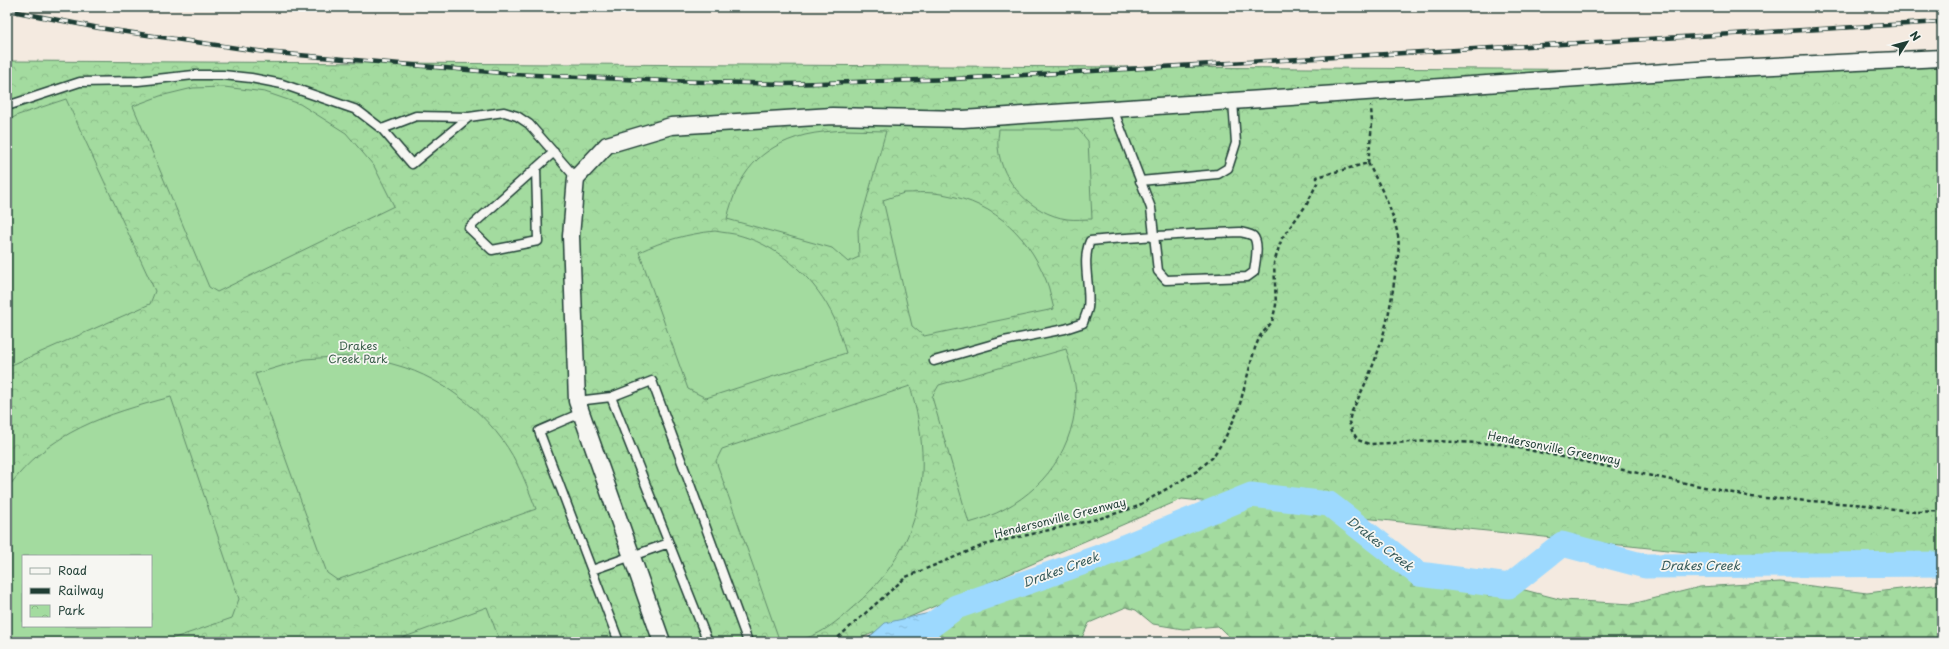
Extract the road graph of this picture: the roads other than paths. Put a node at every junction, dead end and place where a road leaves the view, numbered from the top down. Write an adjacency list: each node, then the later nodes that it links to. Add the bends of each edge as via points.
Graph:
1 (1942, 58): 2 (street, via 1712,68)
2 (1233, 101): 4 (street); 10 (lane, via 1236,143 1228,168 1218,174)
3 (7, 106): 6 (lane, via 80,82 138,81 194,75 223,76 282,84 357,110)
4 (1112, 109): 9 (street, via 963,119 832,116 671,126 607,145); 10 (lane)
5 (469, 117): 6 (lane, via 416,116); 6 (lane, via 412,164); 7 (lane, via 504,112 517,116 529,124)
6 (382, 129)
7 (554, 152): 8 (lane); 9 (lane)
8 (536, 168): 8 (lane, via 469,228 492,250 538,241)
9 (576, 178): 14 (street, via 571,236)
10 (1140, 181): 11 (lane, via 1151,208)
11 (1154, 236): 11 (lane, via 1158,271 1166,280 1247,277 1254,272 1256,256 1255,240 1252,235 1240,232); 12 (lane, via 1090,241 1086,263 1088,308 1083,323 1004,341)
12 (934, 361)
13 (611, 397): 14 (lane); 15 (lane); 21 (lane, via 652,381)
14 (579, 407): 16 (street); 17 (lane, via 539,431)
15 (669, 543): 16 (lane); 20 (lane)
16 (632, 556): 17 (lane); 19 (street)
17 (592, 570): 18 (lane)
18 (619, 642)
19 (662, 642)
20 (708, 642)
21 (748, 642)

